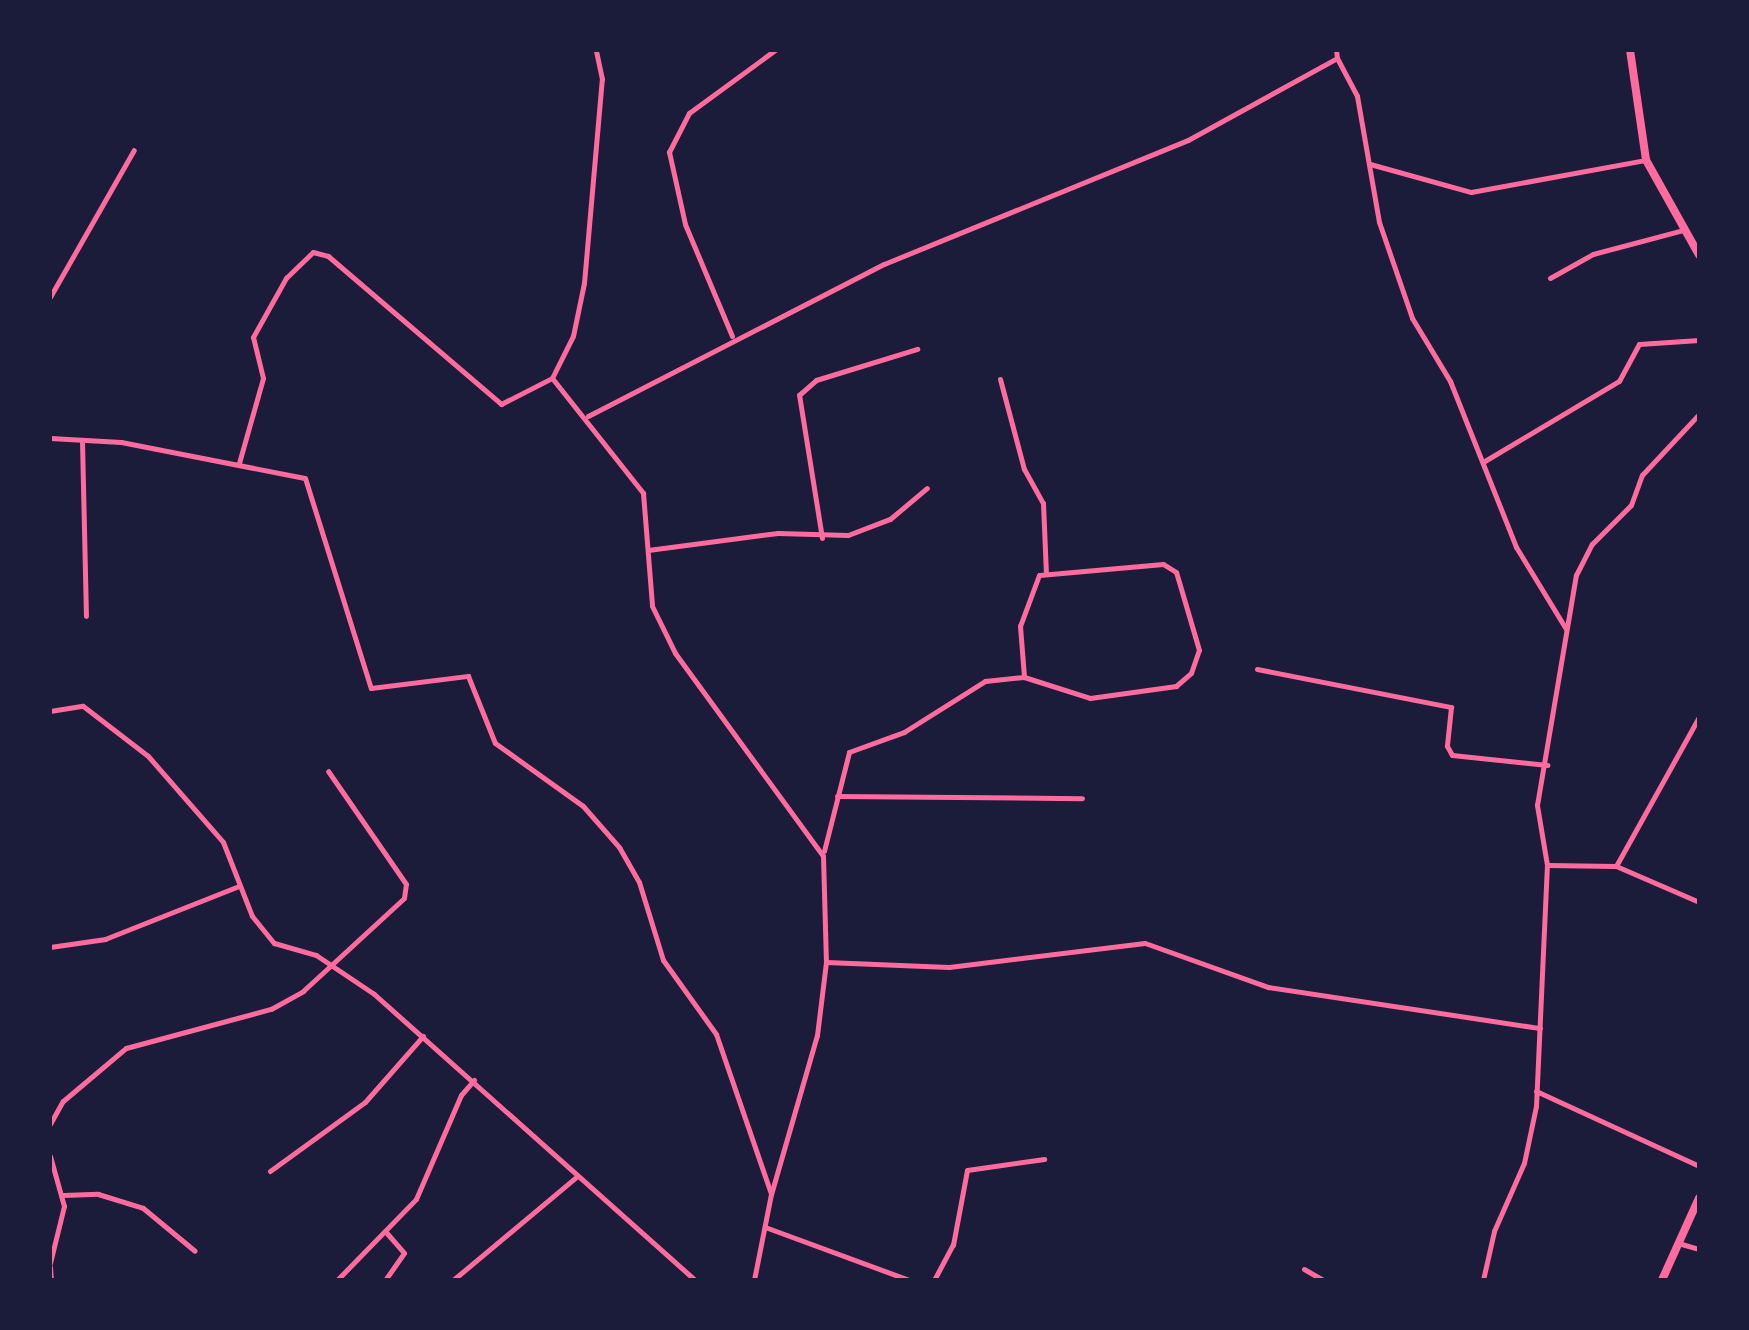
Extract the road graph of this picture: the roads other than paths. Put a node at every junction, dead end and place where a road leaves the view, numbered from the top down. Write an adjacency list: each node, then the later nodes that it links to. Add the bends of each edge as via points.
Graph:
1 (596, 50): 16 (street, via 602,79 584,282 573,336)
2 (775, 50): 13 (street, via 689,113 669,152 686,224)
3 (1336, 50): 5 (street)
4 (1630, 50): 7 (street)
5 (1337, 58): 8 (street, via 1357,96); 13 (street, via 1188,140 965,228)
6 (134, 150): 12 (street)
7 (1646, 160): 8 (street, via 1471,192); 9 (street)
8 (1370, 164): 22 (street, via 1379,222 1404,299 1430,340)
9 (1684, 230): 10 (street); 11 (street, via 1593,254)
10 (1699, 255)
11 (1550, 278)
12 (50, 297)
13 (732, 336): 19 (street)
14 (1699, 340): 22 (street, via 1639,344 1631,370 1619,381)
15 (917, 350): 25 (street, via 816,380 799,395)
16 (552, 378): 19 (street); 23 (street, via 501,404 328,256 313,252 286,278 253,337 263,378)
17 (1000, 379): 27 (street, via 1024,469 1043,503)
18 (1699, 414): 29 (street, via 1642,475 1631,504 1592,544 1576,575)
19 (588, 416): 26 (street, via 642,493)
20 (50, 438): 21 (street)
21 (82, 440): 23 (street); 28 (street)
22 (1483, 462): 29 (street, via 1516,547)
23 (239, 463): 56 (street, via 299,474 309,485 372,688 468,676 494,743 583,806 620,847 639,882 663,960 716,1034)
24 (927, 488): 25 (street, via 873,528)
25 (822, 538): 26 (street, via 778,533)
26 (648, 550): 38 (street, via 652,606 676,653)
27 (1046, 574): 31 (street, via 1033,582 1020,626); 31 (street, via 1171,566 1197,661 1176,686 1090,698)
28 (86, 616)
29 (1566, 628): 34 (street)
30 (1257, 669): 34 (street, via 1434,701 1454,710 1446,746 1452,756)
31 (1024, 677): 36 (street, via 985,681 904,732 854,747)
32 (50, 711): 41 (street, via 83,706 148,756 214,829)
33 (1699, 717): 40 (street)
34 (1547, 765): 39 (street, via 1536,830)
35 (328, 771): 45 (street, via 408,891)
36 (836, 796): 37 (street); 38 (street)
37 (1082, 798)
38 (823, 856): 44 (street)
39 (1548, 865): 40 (street); 46 (street)
40 (1616, 866): 42 (street)
41 (239, 886): 43 (street, via 105,938); 45 (street, via 274,943)
42 (1699, 902)
43 (50, 947)
44 (826, 962): 46 (street, via 948,967 1145,943 1268,987); 56 (street, via 808,1075)
45 (330, 963): 47 (street); 50 (street, via 317,982 271,1009 126,1048 63,1101)
46 (1540, 1028): 49 (street)
47 (424, 1036): 48 (street); 54 (street, via 365,1102)
48 (474, 1080): 55 (street); 60 (street, via 456,1105 416,1200)
49 (1536, 1092): 53 (street); 76 (street, via 1524,1163 1494,1232)
50 (50, 1124)
51 (50, 1156): 57 (street)
52 (1044, 1159): 74 (street, via 967,1170 953,1245)
53 (1699, 1166)
54 (270, 1171)
55 (576, 1177): 70 (street); 71 (street)
56 (770, 1194): 59 (street)
57 (62, 1196): 63 (street, via 98,1194 143,1208); 64 (street)
58 (1699, 1198): 61 (street)
59 (765, 1227): 72 (street); 73 (street)
60 (385, 1231): 68 (street); 69 (street, via 404,1253)
61 (1678, 1243): 62 (street); 77 (street)
62 (1699, 1249)
63 (196, 1251)
64 (51, 1252): 65 (street)
65 (50, 1265): 67 (street)
66 (1304, 1269): 75 (street)
67 (51, 1280)
68 (336, 1280)
69 (385, 1280)
70 (453, 1280)
71 (694, 1280)
72 (754, 1280)
73 (910, 1280)
74 (934, 1280)
75 (1323, 1280)
76 (1483, 1280)
77 (1662, 1280)

